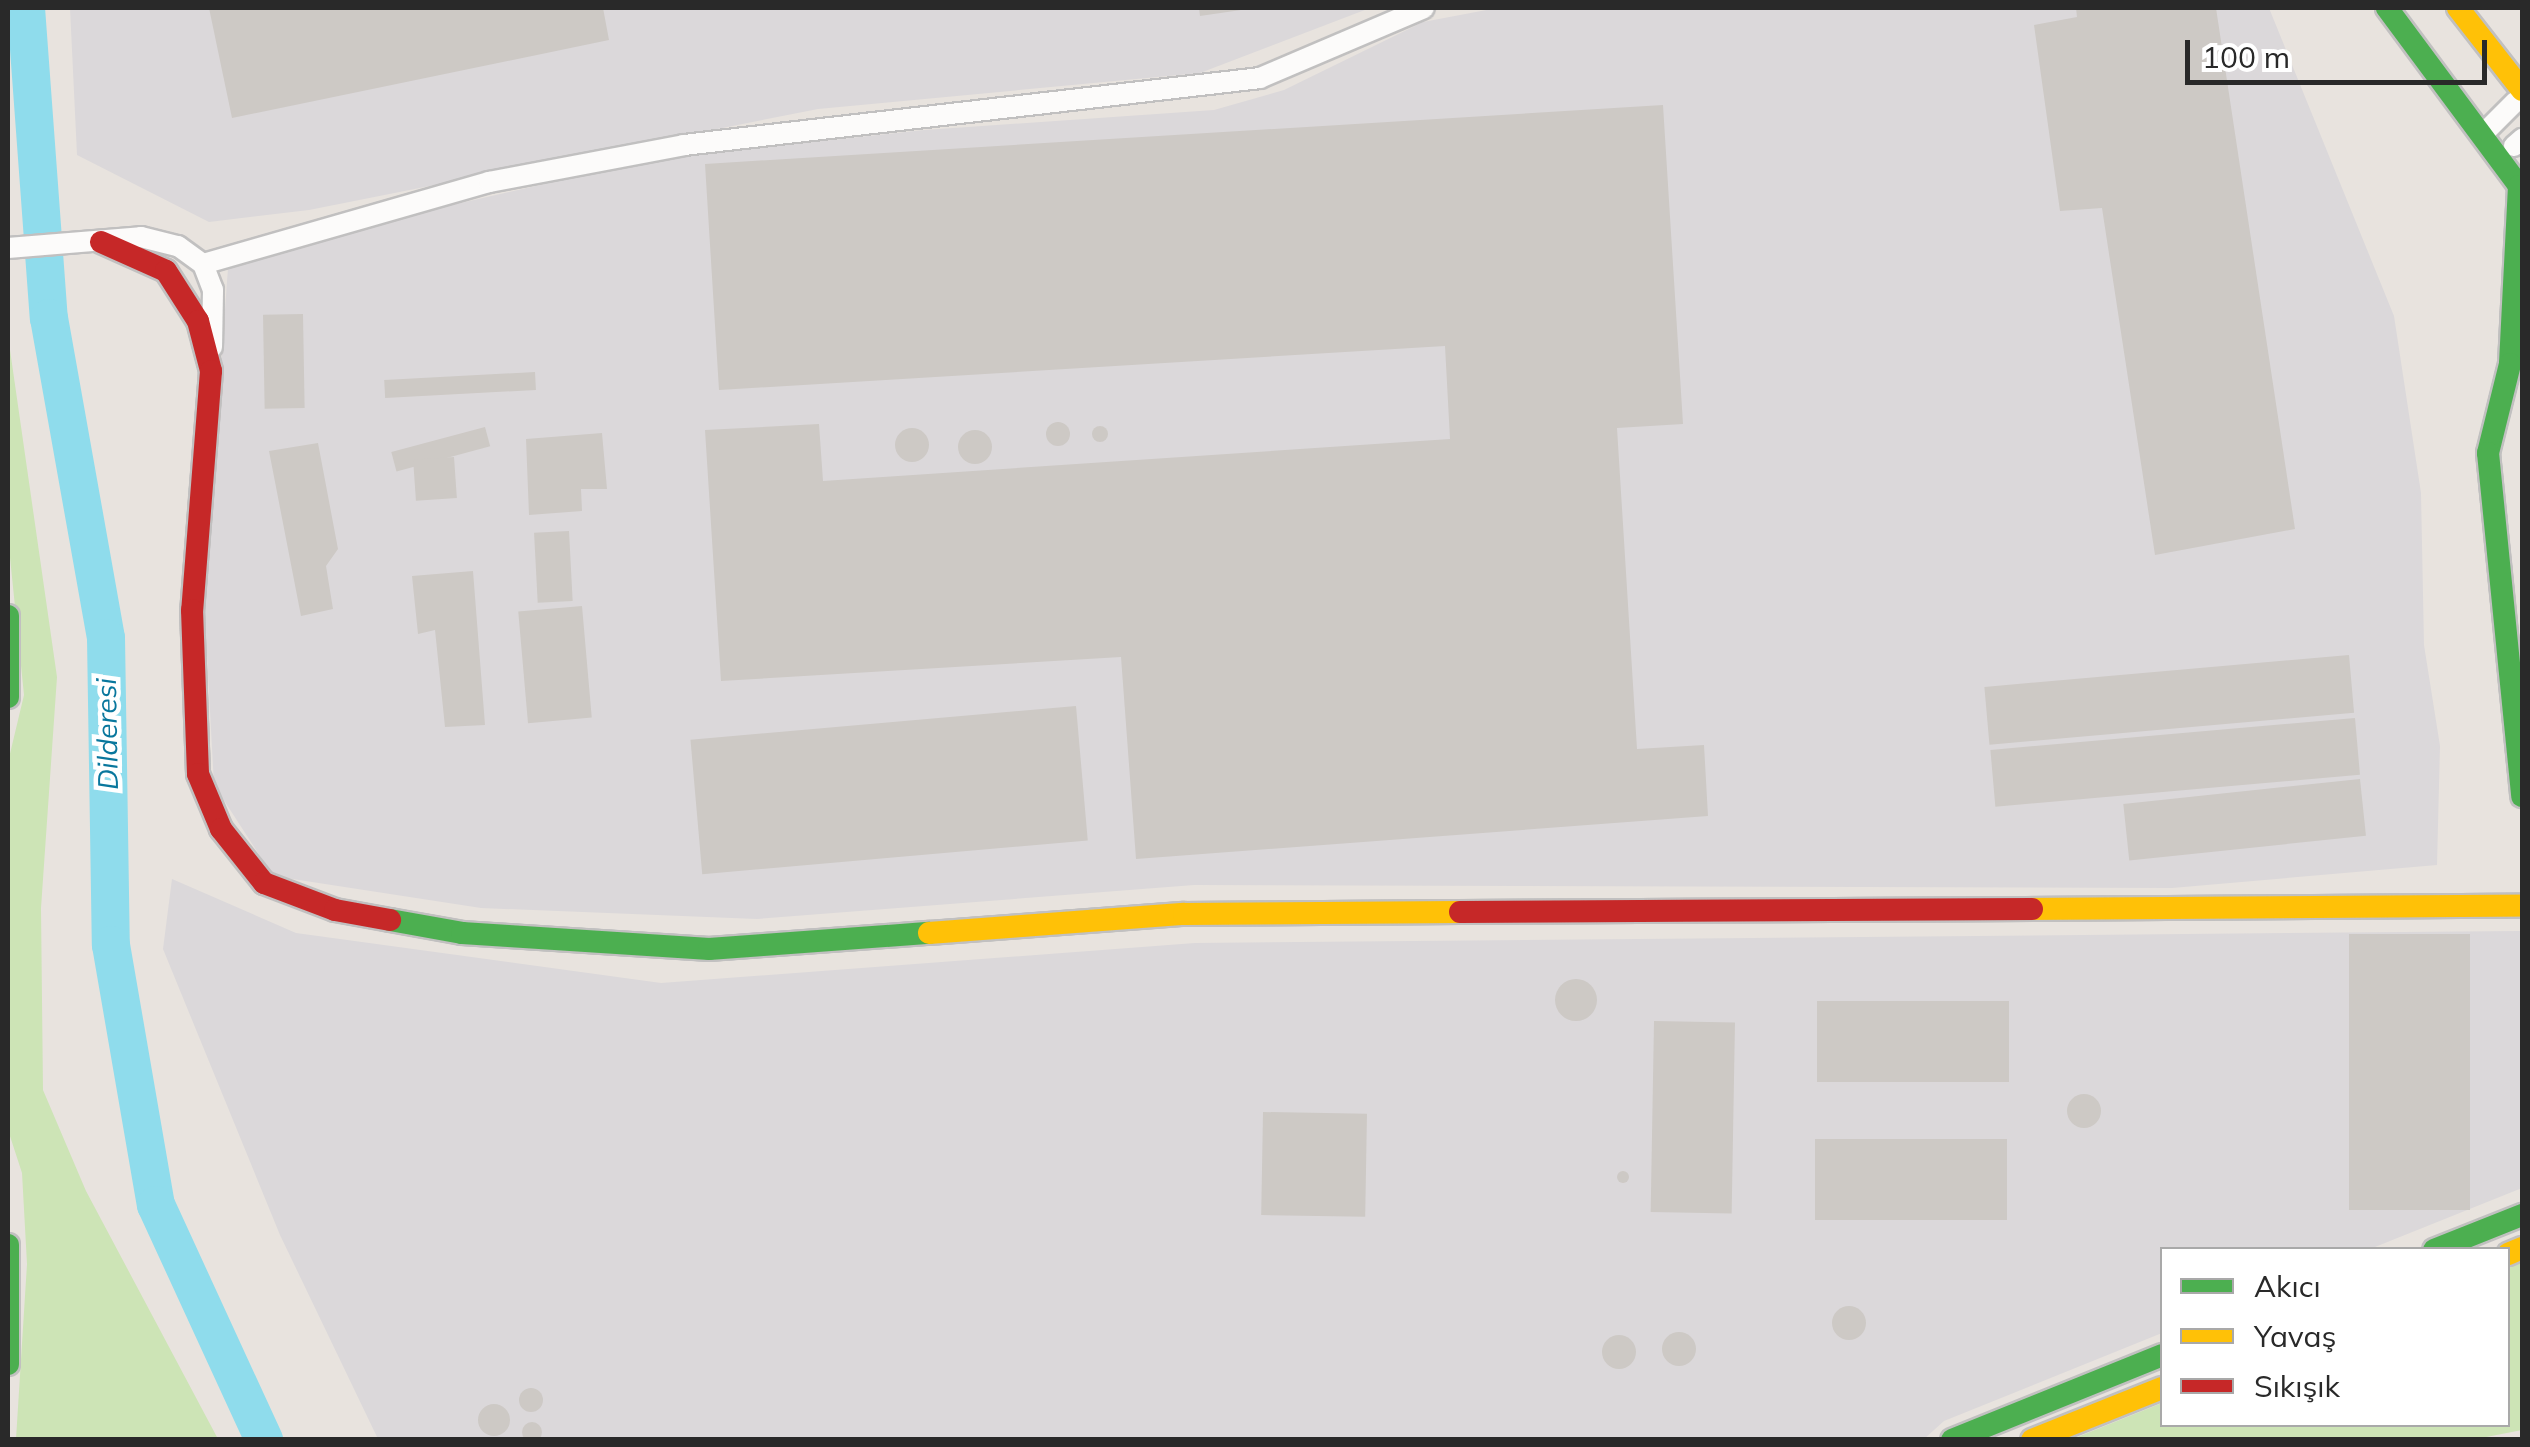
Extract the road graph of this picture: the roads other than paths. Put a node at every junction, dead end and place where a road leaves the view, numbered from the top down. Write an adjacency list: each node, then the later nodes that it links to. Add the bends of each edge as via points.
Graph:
1 (1424, 8): 8 (street, via 1260,78 684,145 489,182)
2 (2387, 8): 5 (main road)
3 (2458, 8): 4 (main road)
4 (2520, 104): 5 (street)
5 (2482, 135): 12 (main road, via 2519,186 2510,364 2488,454)
6 (101, 242): 7 (street); 8 (street, via 141,237 178,246); 9 (main road, via 166,271 184,292)
7 (8, 248)
8 (203, 264): 9 (street, via 213,290)
9 (211, 371): 13 (main road, via 192,610 198,774 221,829 264,883 335,910 462,933 709,949 1184,914)
10 (8, 616): 11 (main road)
11 (8, 697)
12 (2522, 796)
13 (2522, 906)
14 (2522, 1215): 16 (main road)
15 (8, 1245): 18 (main road)
16 (2442, 1247)
17 (2160, 1357): 20 (main road)
18 (8, 1364)
19 (2160, 1389): 21 (main road)
20 (1952, 1440)
21 (2032, 1440)

